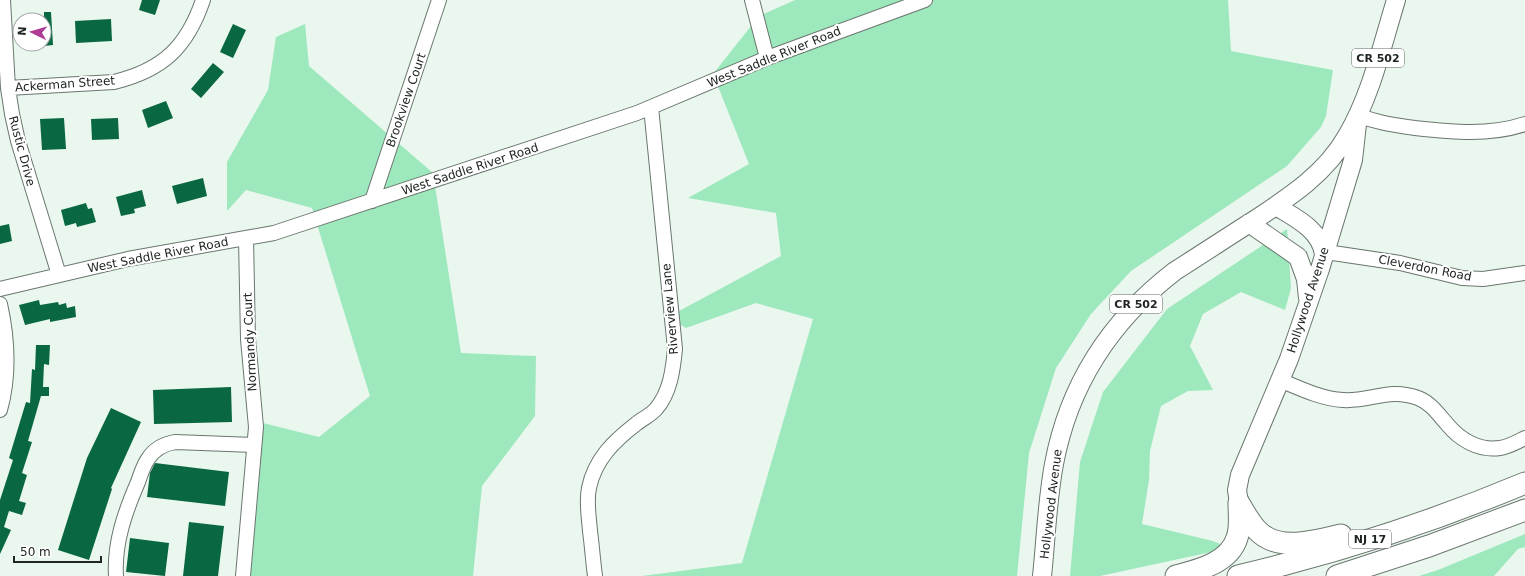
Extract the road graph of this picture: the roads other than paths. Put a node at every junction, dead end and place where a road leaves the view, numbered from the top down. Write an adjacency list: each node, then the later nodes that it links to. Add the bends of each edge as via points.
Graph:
1 (3, 0): 8 (street, Rustic Drive)
2 (203, 0): 8 (street, Ackerman Street, via 195,23 186,38 173,52 146,72 114,82)
3 (439, 0): 12 (street, Brookview Court)
4 (752, 0): 7 (street)
5 (925, 0): 7 (street, West Saddle River Road)
6 (1396, 0): 10 (main road, Hollywood Avenue / CR 502)
7 (767, 58): 9 (street, West Saddle River Road)
8 (8, 88): 19 (street, Rustic Drive, via 18,142)
9 (651, 108): 12 (street, West Saddle River Road); 33 (street, Riverview Lane, via 675,349 674,366 665,394 655,410 620,436 606,450 595,469 589,489 588,507)
10 (1358, 115): 11 (street, via 1387,124 1460,132 1493,131); 13 (main road, Hollywood Avenue / CR 502, via 1331,159 1300,189); 16 (main road, Hollywood Avenue, via 1353,160)
11 (1525, 124)
12 (372, 201): 15 (street, West Saddle River Road, via 274,233)
13 (1276, 206): 14 (main road, Hollywood Avenue / CR 502); 16 (main road, via 1315,233 1321,241)
14 (1249, 223): 17 (main road, Hollywood Avenue); 34 (main road, Hollywood Avenue / CR 502, via 1158,284 1111,332 1089,367 1070,407 1057,447 1051,481)
15 (246, 238): 19 (street, West Saddle River Road, via 128,259); 26 (street, Normandy Court, via 248,339 256,427)
16 (1324, 254): 17 (main road); 18 (street, Cleverdon Road, via 1334,253 1394,262 1462,278 1483,279); 21 (main road, Hollywood Avenue)
17 (1298, 257): 21 (main road, via 1306,279)
18 (1525, 273)
19 (59, 275): 20 (street, West Saddle River Road)
20 (0, 289)
21 (1308, 301): 23 (main road, Hollywood Avenue)
22 (0, 304): 24 (street, via 8,355)
23 (1280, 380): 25 (street, via 1323,396 1344,400 1393,393 1406,394 1428,403 1457,436 1486,448 1501,448); 29 (main road, Hollywood Avenue, via 1240,475 1237,490)
24 (0, 410)
25 (1525, 438)
26 (254, 445): 31 (street, via 175,442 157,449 148,459 129,502 115,556); 32 (street, Normandy Court)
27 (1525, 483): 28 (highway, NJ 17)
28 (1498, 494): 29 (highway, via 1421,509 1352,532 1291,543 1276,542 1259,533); 36 (highway, NJ 17, via 1380,536)
29 (1239, 503): 35 (highway, via 1237,539 1230,551 1212,564)
30 (1525, 510): 37 (highway, NJ 17, via 1429,546)
31 (116, 576)
32 (243, 576)
33 (595, 576)
34 (1042, 576)
35 (1176, 576)
36 (1238, 576)
37 (1337, 576)

